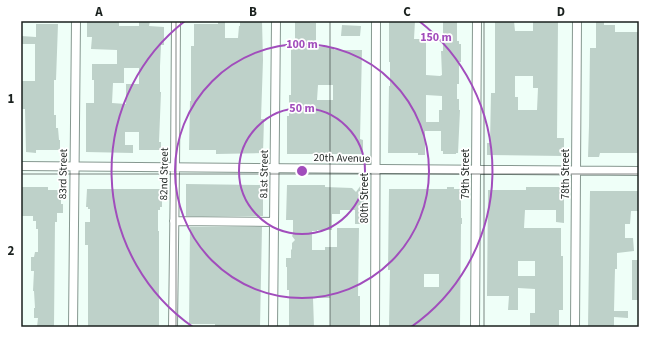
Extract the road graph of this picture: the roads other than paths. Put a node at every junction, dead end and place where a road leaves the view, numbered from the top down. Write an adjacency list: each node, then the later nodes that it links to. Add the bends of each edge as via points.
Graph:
1 (76, 21): 8 (street, 83rd Street)
2 (176, 21): 9 (street, 82nd Street)
3 (276, 21): 10 (street, 81st Street)
4 (376, 21): 11 (street, 80th Street)
5 (477, 21): 12 (street, 79th Street)
6 (577, 21): 13 (street, 78th Street)
7 (21, 166): 8 (street, 20th Avenue)
8 (75, 167): 9 (street, 20th Avenue); 17 (street, 83rd Street)
9 (175, 168): 10 (street, 20th Avenue); 15 (street, 82nd Street)
10 (275, 168): 11 (street, 20th Avenue); 16 (street, 81st Street)
11 (376, 169): 12 (street, 20th Avenue); 20 (street, 80th Street)
12 (476, 169): 13 (street, 20th Avenue); 21 (street, 79th Street)
13 (576, 170): 14 (street, 20th Avenue); 22 (street, 78th Street)
14 (639, 171)
15 (174, 221): 16 (street); 18 (street, 82nd Street)
16 (274, 222): 19 (street, 81st Street)
17 (73, 327)
18 (173, 327)
19 (274, 327)
20 (374, 327)
21 (475, 327)
22 (575, 327)

